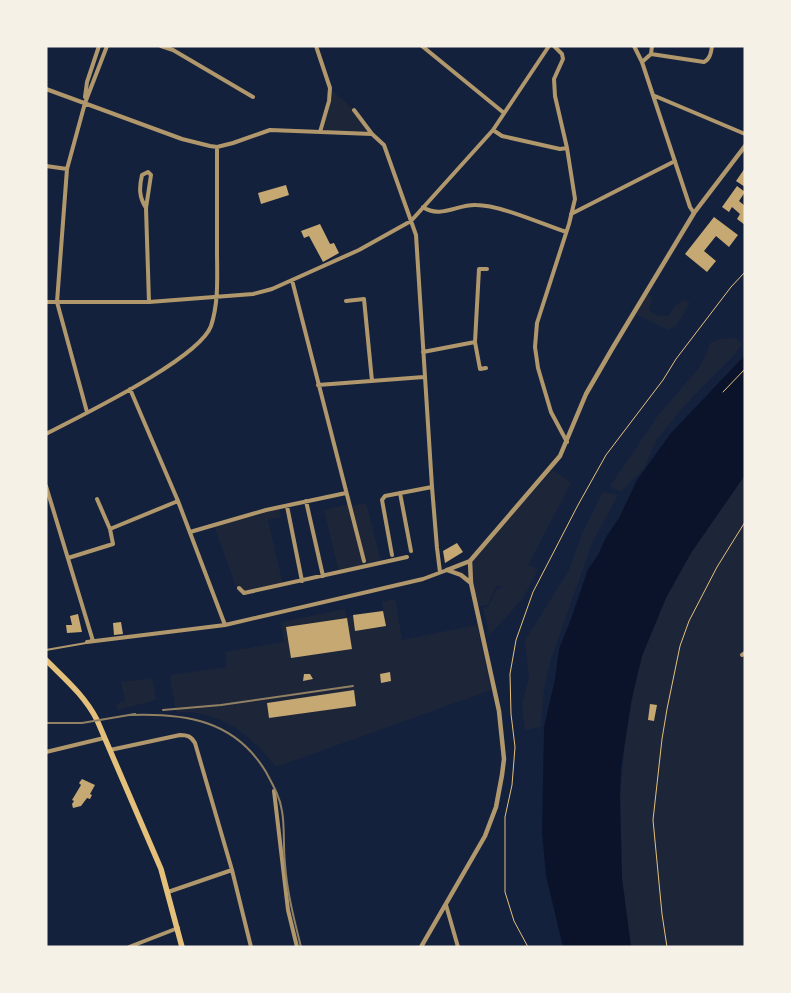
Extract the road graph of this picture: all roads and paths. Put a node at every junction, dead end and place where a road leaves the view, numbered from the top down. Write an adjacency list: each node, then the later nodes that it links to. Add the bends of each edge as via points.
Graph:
1 (99, 46): 16 (street, via 86,82)
2 (107, 46): 16 (street)
3 (161, 46): 15 (street)
4 (316, 46): 20 (street, via 330,88)
5 (422, 46): 18 (street)
6 (550, 46): 18 (street)
7 (554, 46): 25 (street, via 563,60 554,78)
8 (634, 46): 12 (street)
9 (652, 46): 11 (street)
10 (712, 46): 11 (street, via 711,55 704,62)
11 (651, 54): 12 (street)
12 (642, 62): 14 (street)
13 (46, 89): 16 (street)
14 (654, 96): 22 (street); 26 (street)
15 (253, 97)
16 (84, 103): 24 (street, via 182,139); 28 (street)
17 (354, 110): 21 (street)
18 (504, 113): 19 (street)
19 (493, 130): 25 (street, via 502,136); 29 (street)
20 (320, 132): 21 (street); 24 (street, via 270,130)
21 (372, 134): 33 (street, via 384,144)
22 (745, 134)
23 (745, 146): 31 (street)
24 (217, 147): 38 (street)
25 (567, 148): 32 (street, via 575,198)
26 (675, 161): 31 (street); 32 (street)
27 (46, 166): 28 (street)
28 (67, 169): 41 (street)
29 (423, 207): 33 (street); 34 (street, via 428,211 442,212 474,204 491,206)
30 (146, 208): 30 (street, via 151,175 148,172 142,175 140,189 140,198); 42 (street)
31 (694, 213): 54 (street, via 586,394)
32 (571, 214): 34 (street)
33 (411, 221): 37 (street); 44 (street, via 416,235)
34 (566, 232): 54 (street, via 537,323 535,347 551,412)
35 (487, 269): 43 (street, via 479,269)
36 (745, 272): 97 (path, via 676,359 602,464 533,592 516,640 510,674 510,714 515,747 505,817 505,892 514,921)
37 (292, 280): 38 (street, via 262,293); 49 (street)
38 (217, 297): 42 (street); 50 (street, via 210,328 196,346)
39 (346, 301): 48 (street, via 364,299)
40 (46, 302): 41 (street)
41 (57, 302): 42 (street); 52 (street)
42 (149, 302)
43 (474, 342): 44 (street); 45 (street, via 480,369)
44 (423, 352): 47 (street)
45 (486, 368)
46 (745, 369): 51 (path)
47 (424, 377): 48 (street); 56 (street)
48 (372, 381): 49 (street)
49 (318, 385): 57 (street)
50 (130, 389): 52 (street); 60 (street)
51 (723, 392)
52 (87, 412): 53 (street)
53 (46, 434)
54 (567, 442): 71 (street, via 549,470)
55 (46, 486): 69 (street)
56 (432, 487): 58 (street); 73 (street)
57 (346, 493): 61 (street); 70 (street)
58 (400, 493): 66 (street); 67 (street, via 385,496 382,500)
59 (97, 500): 64 (street)
60 (178, 501): 64 (street); 65 (street)
61 (306, 501): 62 (street); 74 (street)
62 (287, 506): 65 (street); 75 (street)
63 (745, 522): 98 (path, via 689,621 680,646 667,709 653,820)
64 (110, 529): 69 (street, via 113,544)
65 (190, 532): 78 (street)
66 (411, 551)
67 (392, 555)
68 (407, 557): 74 (street)
69 (68, 558): 79 (street)
70 (364, 561)
71 (470, 561): 72 (street); 76 (street)
72 (447, 570): 73 (street); 76 (street)
73 (440, 572): 78 (street, via 423,580)
74 (324, 576): 75 (street)
75 (302, 581): 77 (street, via 244,594)
76 (471, 583): 89 (street, via 499,711 504,759 498,799 485,836)
77 (238, 588)
78 (225, 625): 79 (street)
79 (93, 641): 80 (street)
80 (87, 642): 81 (lane)
81 (46, 650)
82 (46, 660): 83 (main road, via 89,705)
83 (104, 738): 84 (main road); 85 (street)
84 (110, 750): 87 (street, via 180,735 191,738); 88 (main road)
85 (46, 752)
86 (274, 791): 94 (street, via 288,910)
87 (232, 870): 88 (street); 93 (street)
88 (168, 892): 90 (main road)
89 (446, 905): 95 (street); 96 (street)
90 (178, 928): 91 (street); 92 (main road)
91 (129, 947)
92 (182, 947)
93 (250, 947)
94 (297, 947)
95 (421, 947)
96 (458, 947)
97 (528, 947)
98 (667, 947)

